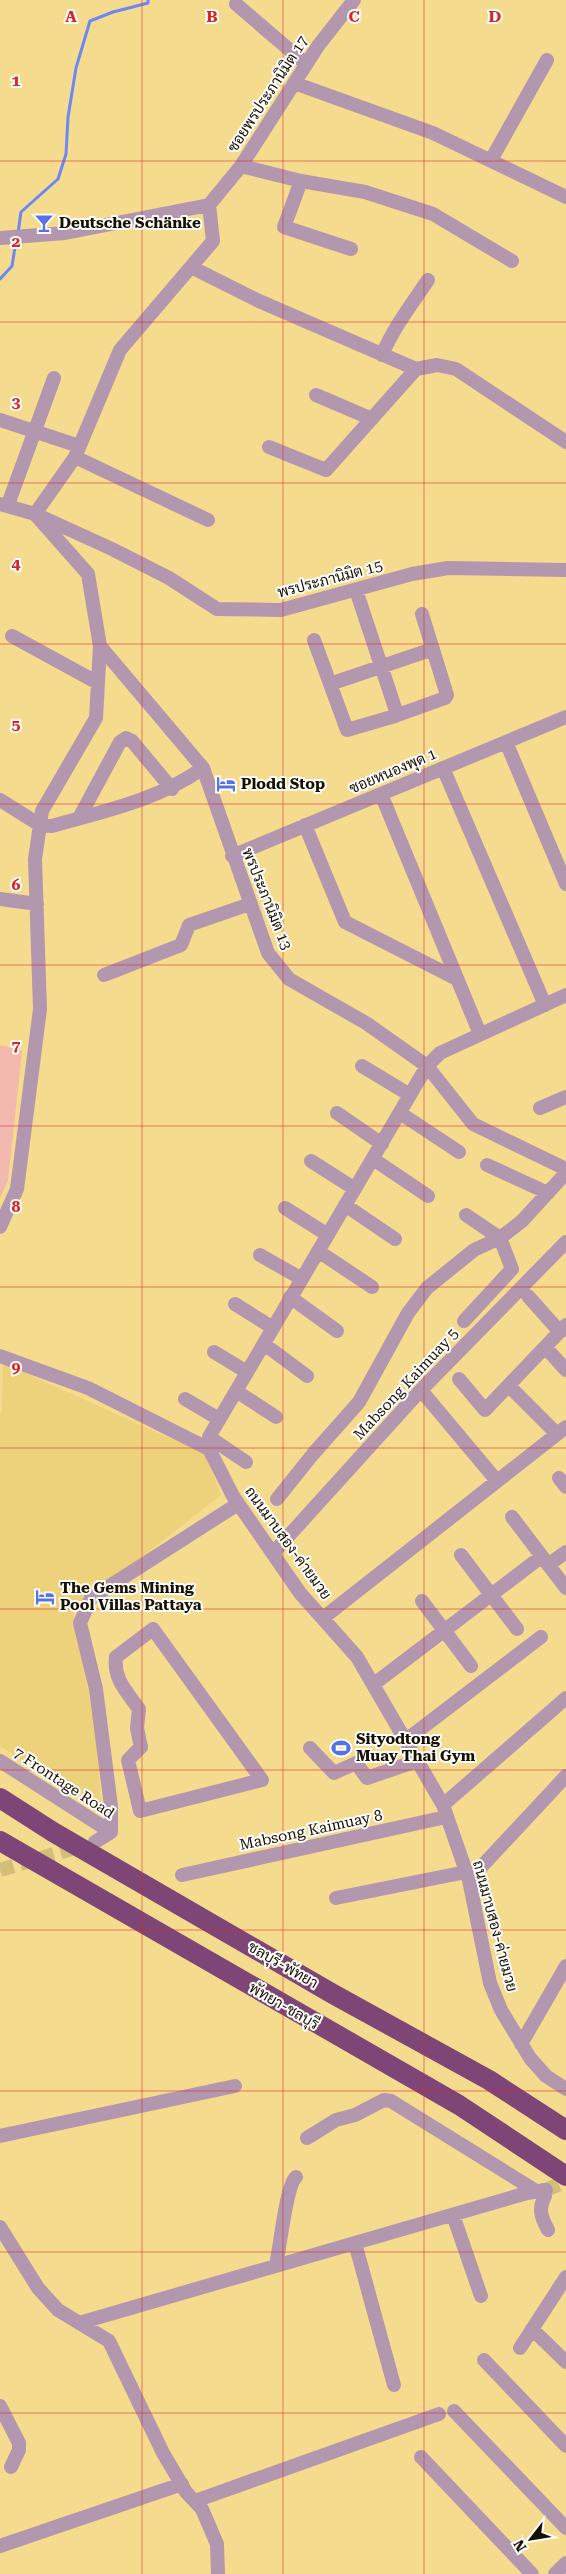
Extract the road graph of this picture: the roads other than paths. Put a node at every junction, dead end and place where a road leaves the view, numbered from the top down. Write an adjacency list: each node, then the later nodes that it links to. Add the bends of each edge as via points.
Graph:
1 (354, 0): 4 (street, ซอยพรประภานิมิต 17)
2 (236, 4): 4 (street)
3 (546, 60): 6 (street)
4 (306, 64): 5 (street, ซอยพรประภานิมิต 17)
5 (294, 83): 6 (street, via 433,133); 7 (street, ซอยพรประภานิมิต 17)
6 (490, 160): 9 (street)
7 (241, 166): 8 (street); 10 (street, ซอยพรประภานิมิต 17)
8 (302, 181): 12 (street, via 284,227); 13 (street, via 365,192 433,214)
9 (564, 192)
10 (209, 205): 11 (street, via 65,233); 14 (street, via 213,240)
11 (1, 238)
12 (350, 249)
13 (512, 261)
14 (191, 267): 16 (street); 25 (street, via 120,350)
15 (428, 280): 16 (street, via 399,321)
16 (382, 355): 17 (street)
17 (416, 369): 20 (street); 23 (street, via 437,365 456,369)
18 (54, 378): 22 (street)
19 (316, 395): 20 (street)
20 (372, 419): 24 (street, via 326,470)
21 (0, 420): 22 (street)
22 (34, 431): 25 (street); 26 (street)
23 (566, 442)
24 (270, 447)
25 (77, 451): 27 (street); 28 (street)
26 (5, 502): 27 (street, พรประภานิมิต 15)
27 (35, 514): 30 (street, พรประภานิมิต 15, via 170,578 217,609 282,610); 34 (street, via 88,574)
28 (208, 520)
29 (566, 570): 30 (street, พรประภานิมิต 15, via 448,568 412,574)
30 (356, 590): 36 (street)
31 (422, 614): 35 (street)
32 (12, 636): 37 (street)
33 (314, 640): 38 (street)
34 (100, 646): 37 (street); 42 (street, พรประภานิมิต 13)
35 (433, 648): 36 (street); 39 (street, via 446,697)
36 (382, 667): 38 (street); 39 (street)
37 (98, 683): 48 (street, via 96,718 42,811)
38 (330, 684): 39 (street, via 344,727 349,731)
39 (395, 716)
40 (566, 717): 41 (street, ซอยหนองพุด 1)
41 (506, 742): 43 (street, ซอยหนองพุด 1); 51 (street)
42 (203, 768): 44 (street); 50 (street, พรประภานิมิต 13)
43 (443, 768): 45 (street, ซอยหนองพุด 1); 58 (street)
44 (172, 788): 47 (street); 47 (street, via 126,738 120,742)
45 (381, 794): 49 (street, ซอยหนองพุด 1); 56 (street)
46 (0, 800): 48 (street)
47 (79, 818): 48 (street, via 52,826)
48 (40, 824): 53 (street, via 35,859)
49 (305, 825): 50 (street, ซอยหนองพุด 1); 56 (street, via 345,922)
50 (232, 856): 54 (street, พรประภานิมิต 13)
51 (566, 884)
52 (0, 899): 53 (street)
53 (37, 904): 79 (street, via 40,999 32,1080 17,1189)
54 (250, 904): 55 (street, via 189,925 181,945); 61 (street, พรประภานิมิต 13, via 268,953 289,979 366,1023)
55 (104, 975)
56 (457, 979): 59 (street)
57 (566, 995): 58 (street)
58 (545, 1005): 59 (street)
59 (480, 1034): 61 (street, via 440,1053)
60 (362, 1066): 62 (street)
61 (427, 1066): 62 (street); 72 (street, พรประภานิมิต 13, via 473,1124)
62 (410, 1095): 66 (street)
63 (566, 1097): 64 (street)
64 (540, 1108)
65 (337, 1113): 67 (street)
66 (400, 1114): 67 (street); 68 (street)
67 (382, 1144): 69 (street)
68 (459, 1152)
69 (373, 1159): 73 (street); 75 (street)
70 (311, 1161): 73 (street)
71 (487, 1165): 74 (street)
72 (566, 1171): 74 (street)
73 (355, 1188): 76 (street)
74 (548, 1193): 81 (street, via 522,1222)
75 (428, 1196)
76 (345, 1206): 80 (street); 82 (street)
77 (285, 1208): 80 (street)
78 (466, 1215): 81 (street)
79 (0, 1227)
80 (328, 1236): 84 (street)
81 (500, 1238): 91 (street, via 512,1269); 112 (street, via 474,1250 427,1288 408,1313 359,1402)
82 (395, 1240)
83 (566, 1242): 115 (street, Mabsong Kaimuay 5, via 419,1392)
84 (318, 1251): 86 (street); 87 (street)
85 (260, 1255): 86 (street)
86 (302, 1279): 89 (street)
87 (372, 1287)
88 (528, 1296): 93 (street)
89 (290, 1297): 92 (street); 94 (street)
90 (235, 1304): 92 (street)
91 (464, 1322)
92 (273, 1328): 95 (street)
93 (563, 1329): 96 (street)
94 (337, 1331)
95 (264, 1344): 100 (street); 101 (street)
96 (545, 1347): 99 (street); 103 (street)
97 (214, 1352): 100 (street)
98 (0, 1356): 113 (street, ถนนมาบสอง-ค่ายมวย, via 88,1388 209,1449)
99 (564, 1366)
100 (247, 1372): 104 (street)
101 (306, 1376)
102 (459, 1379): 103 (street, via 485,1410)
103 (509, 1386): 109 (street)
104 (236, 1391): 107 (street); 108 (street)
105 (425, 1395): 111 (street)
106 (185, 1399): 108 (street)
107 (276, 1417)
108 (219, 1419): 110 (street, via 209,1437)
109 (562, 1431): 111 (street)
110 (246, 1462)
111 (497, 1481): 122 (street)
112 (277, 1499)
113 (238, 1504): 115 (street, ถนนมาบสอง-ค่ายมวย); 129 (street, via 91,1598 80,1623)
114 (512, 1517): 118 (street)
115 (274, 1552): 122 (street, ถนนมาบสอง-ค่ายมวย, via 300,1593)
116 (566, 1552): 118 (street)
117 (461, 1555): 120 (street)
118 (545, 1561): 119 (street); 120 (street)
119 (566, 1588)
120 (491, 1594): 123 (street); 124 (street)
121 (422, 1601): 124 (street)
122 (323, 1618): 128 (street, ถนนมาบสอง-ค่ายมวย, via 357,1657)
123 (517, 1628)
124 (444, 1631): 126 (street); 128 (street)
125 (541, 1637): 131 (street)
126 (471, 1666)
127 (116, 1678): 127 (street, via 139,1709 136,1728 141,1747 128,1760 140,1812 262,1780 152,1629 116,1657); 129 (street)
128 (374, 1684): 131 (street, ถนนมาบสอง-ค่ายมวย)
129 (96, 1689): 138 (street, via 111,1806)
130 (566, 1698): 137 (street)
131 (406, 1740): 134 (street, ถนนมาบสอง-ค่ายมวย)
132 (310, 1748): 134 (street, via 334,1773 356,1763 367,1778)
133 (0, 1761): 138 (street, 7 Frontage Road)
134 (417, 1761): 137 (street, ถนนมาบสอง-ค่ายมวย)
135 (566, 1776): 142 (street)
136 (0, 1798): 148 (highway, ชลบุรี-พัทยา, via 121,1872 490,2080)
137 (444, 1811): 141 (street, Mabsong Kaimuay 8); 142 (street, ถนนมาบสอง-ค่ายมวย)
138 (111, 1832): 140 (street)
139 (0, 1841): 151 (highway, พัทยา-ชลบุรี, via 459,2106)
140 (95, 1842)
141 (182, 1875)
142 (467, 1876): 143 (street); 145 (street, ถนนมาบสอง-ค่ายมวย, via 490,1983 501,2010)
143 (336, 1898)
144 (566, 1966): 145 (street)
145 (522, 2044): 147 (street, ถนนมาบสอง-ค่ายมวย, via 546,2076)
146 (235, 2086): 149 (street)
147 (566, 2089)
148 (566, 2130)
149 (0, 2136)
150 (307, 2138): 153 (street, via 336,2120 355,2115 384,2100 390,2101)
151 (566, 2176)
152 (296, 2177): 158 (street, via 287,2192)
153 (542, 2190): 154 (street); 156 (street, via 545,2196 540,2214)
154 (453, 2215): 157 (street); 160 (street)
155 (0, 2227): 161 (street, via 38,2288 58,2310)
156 (548, 2230)
157 (356, 2243): 158 (street); 166 (street)
158 (276, 2266): 161 (street)
159 (566, 2279): 162 (street)
160 (481, 2296)
161 (79, 2323): 173 (street, via 109,2341 163,2453)
162 (532, 2329): 163 (street); 165 (street)
163 (520, 2348)
164 (484, 2360): 170 (street)
165 (566, 2362)
166 (394, 2385)
167 (0, 2406): 172 (street, via 19,2443)
168 (454, 2411): 175 (street)
169 (438, 2414): 174 (street)
170 (566, 2446)
171 (421, 2457): 179 (street)
172 (10, 2467)
173 (182, 2484): 174 (street); 176 (street)
174 (195, 2501): 178 (street, via 202,2509 217,2544)
175 (566, 2528)
176 (0, 2546)
177 (566, 2563): 180 (street)
178 (218, 2574)
179 (532, 2574)
180 (555, 2574)

